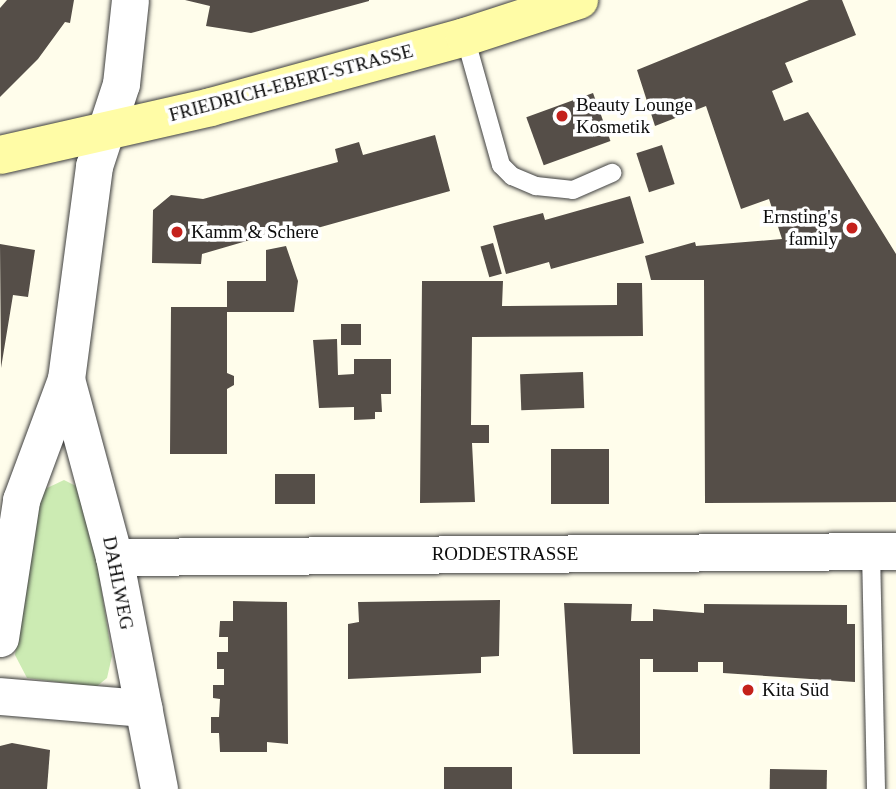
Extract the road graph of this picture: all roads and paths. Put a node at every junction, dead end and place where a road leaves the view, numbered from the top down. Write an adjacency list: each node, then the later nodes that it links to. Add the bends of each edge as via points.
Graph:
1 (130, 0): 4 (street, DAHLWEG, via 121,83)
2 (579, 0): 3 (street, FRIEDRICH-EBERT-STRASSE)
3 (464, 37): 4 (street, FRIEDRICH-EBERT-STRASSE, via 211,107); 6 (lane, via 501,164 512,176 536,186 573,190)
4 (106, 129): 5 (street, FRIEDRICH-EBERT-STRASSE); 7 (street, DAHLWEG, via 94,166)
5 (0, 155)
6 (612, 173)
7 (66, 379): 9 (street, DAHLWEG); 10 (street, DAHLWEG, via 21,500)
8 (883, 551): 9 (street, RODDESTRASSE); 14 (lane)
9 (114, 556): 12 (street, DAHLWEG)
10 (0, 638)
11 (0, 696): 12 (street)
12 (143, 708): 13 (street, DAHLWEG)
13 (159, 789)
14 (876, 789)

